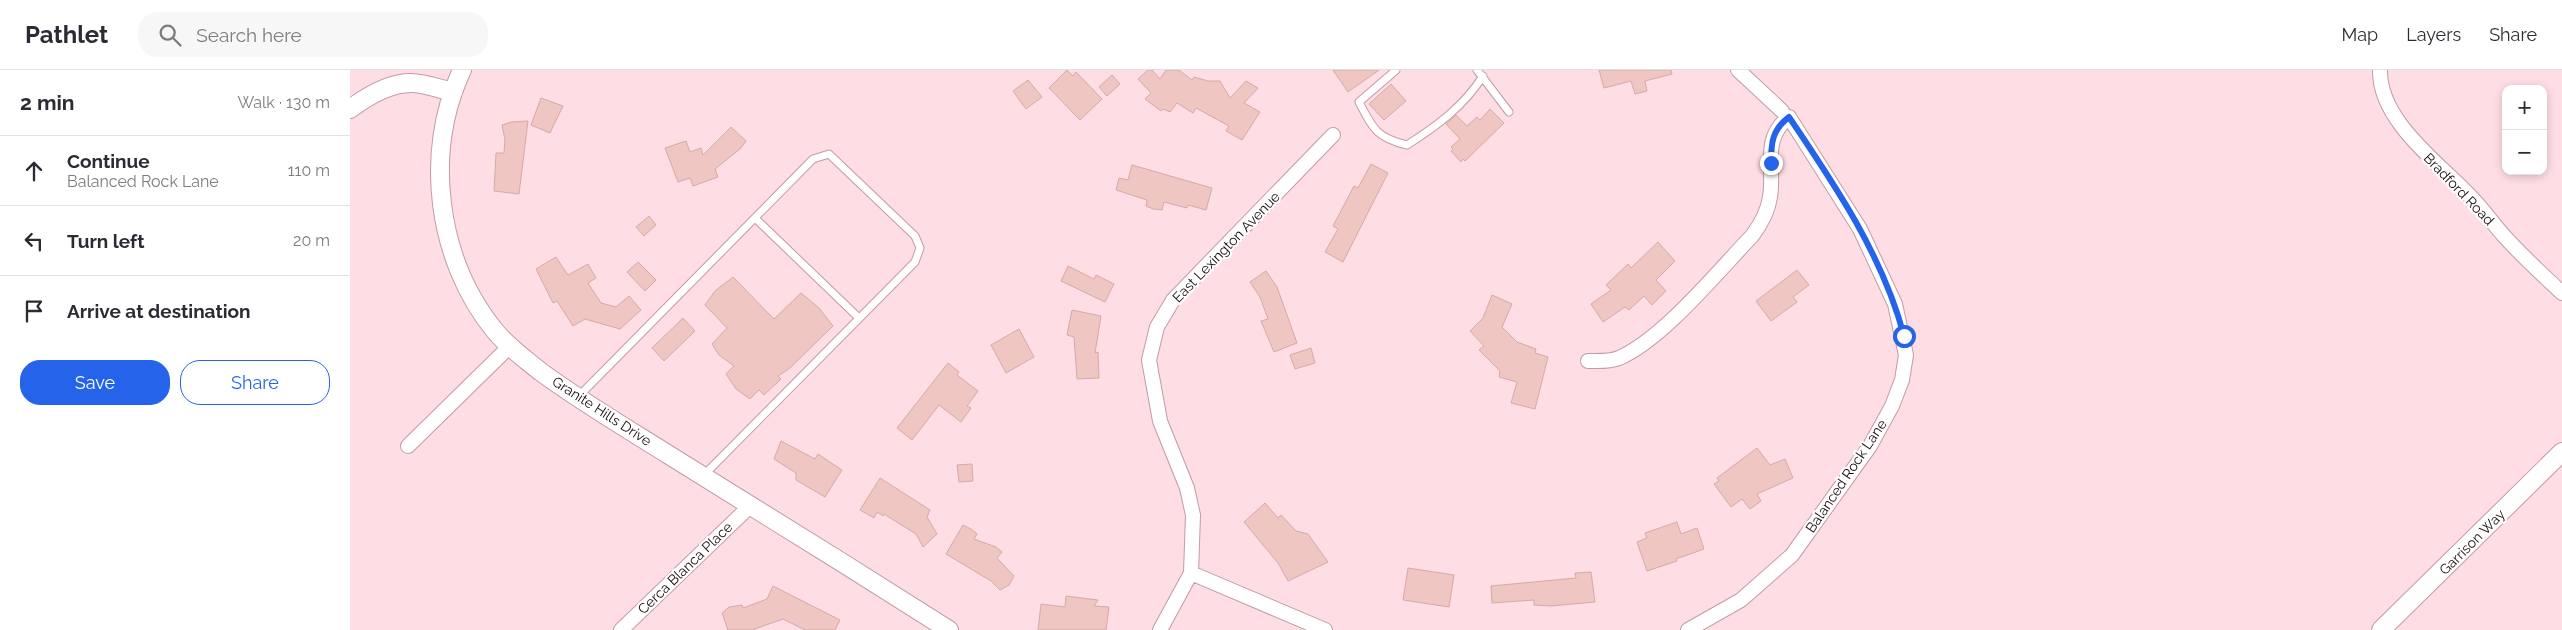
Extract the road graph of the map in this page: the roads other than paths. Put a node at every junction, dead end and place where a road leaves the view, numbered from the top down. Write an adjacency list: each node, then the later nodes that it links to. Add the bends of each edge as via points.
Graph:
1 (462, 70): 7 (street, Granite Hills Drive)
2 (1396, 70): 6 (lane, via 1359,102 1370,124 1387,140 1407,145 1433,129 1470,95)
3 (1477, 70): 6 (lane)
4 (1738, 70): 10 (street, Balanced Rock Lane)
5 (2380, 70): 13 (street, Bradford Road, via 2385,98 2413,142 2471,196 2506,238)
6 (1483, 76): 9 (lane)
7 (453, 92): 8 (street, via 411,83 370,96); 15 (street, Granite Hills Drive, via 440,159 446,228 469,292)
8 (350, 110)
9 (1509, 112)
10 (1786, 114): 16 (street, via 1773,136 1770,195 1764,216 1752,236 1656,334 1618,358 1604,362); 27 (street, Balanced Rock Lane, via 1860,229 1895,304 1906,355 1902,380 1870,446 1792,555 1741,600)
11 (1334, 135): 22 (street, East Lexington Avenue, via 1186,286 1157,327 1149,360 1160,421 1187,488 1193,515)
12 (755, 218): 14 (lane); 14 (lane, via 813,159 829,154 915,236 920,248 915,262); 17 (lane)
13 (2562, 293)
14 (859, 318): 20 (lane)
15 (509, 347): 17 (street, Granite Hills Drive); 18 (street)
16 (1588, 361)
17 (576, 398): 20 (street, Granite Hills Drive)
18 (408, 446)
19 (2562, 452): 28 (street, Garrison Way)
20 (703, 476): 21 (street, Granite Hills Drive)
21 (750, 506): 23 (street, Cerca Blanca Place); 24 (street, Granite Hills Drive)
22 (1191, 573): 25 (street, East Lexington Avenue); 26 (street)
23 (621, 630)
24 (949, 630)
25 (1160, 630)
26 (1325, 630)
27 (1688, 630)
28 (2381, 630)

